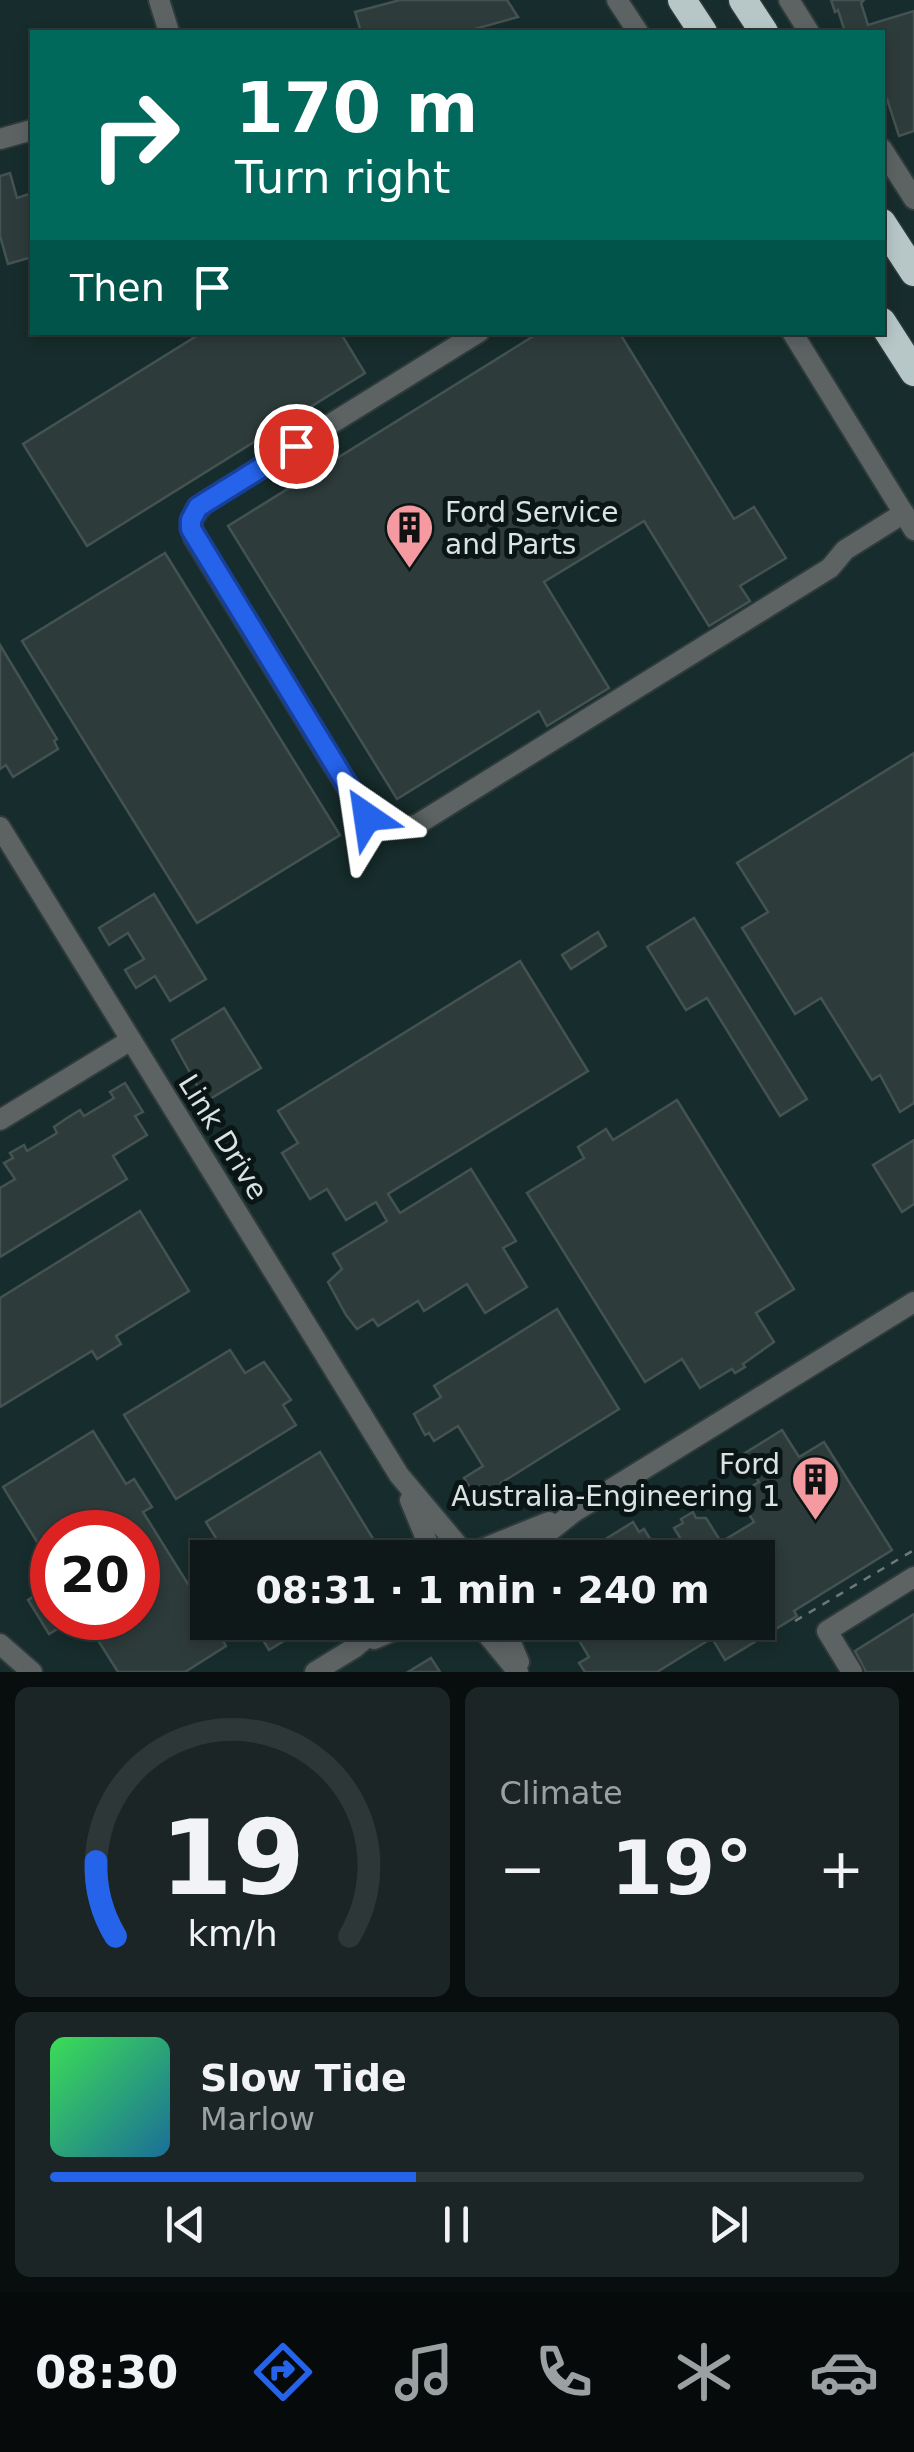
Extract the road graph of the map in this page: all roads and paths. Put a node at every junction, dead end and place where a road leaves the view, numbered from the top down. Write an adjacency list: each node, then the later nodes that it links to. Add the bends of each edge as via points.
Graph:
1 (159, 0): 6 (street)
2 (617, 0): 7 (street)
3 (682, 0): 8 (highway)
4 (743, 0): 9 (highway)
5 (789, 0): 10 (street)
6 (167, 30)
7 (637, 30)
8 (701, 30)
9 (763, 30)
10 (809, 30)
11 (30, 131): 12 (street)
12 (0, 139)
13 (885, 154): 14 (street)
14 (914, 202): 15 (street)
15 (885, 223)
16 (885, 227): 17 (highway)
17 (909, 259)
18 (885, 327): 21 (highway)
19 (475, 335): 22 (street, via 205,502 191,520 194,538 373,823 394,829 418,824 830,568 845,550)
20 (794, 335): 22 (street)
21 (914, 372)
22 (909, 522)
23 (0, 828): 24 (street, Link Drive)
24 (130, 1040): 25 (street); 27 (street, Link Drive)
25 (0, 1120)
26 (914, 1302): 28 (street)
27 (400, 1475): 29 (street, Link Drive); 30 (street, Link Drive)
28 (574, 1512): 31 (street); 32 (street)
29 (427, 1540)
30 (453, 1540)
31 (505, 1540)
32 (539, 1540)
33 (914, 1550): 35 (path)
34 (880, 1558): 35 (path)
35 (886, 1566): 37 (path)
36 (914, 1576): 47 (street, via 827,1632)
37 (795, 1621)
38 (364, 1640): 43 (street)
39 (372, 1640): 43 (street)
40 (492, 1640): 46 (street)
41 (508, 1640): 46 (street)
42 (0, 1644): 44 (street)
43 (354, 1648): 45 (street)
44 (32, 1672)
45 (315, 1672)
46 (520, 1672)
47 (852, 1672)

